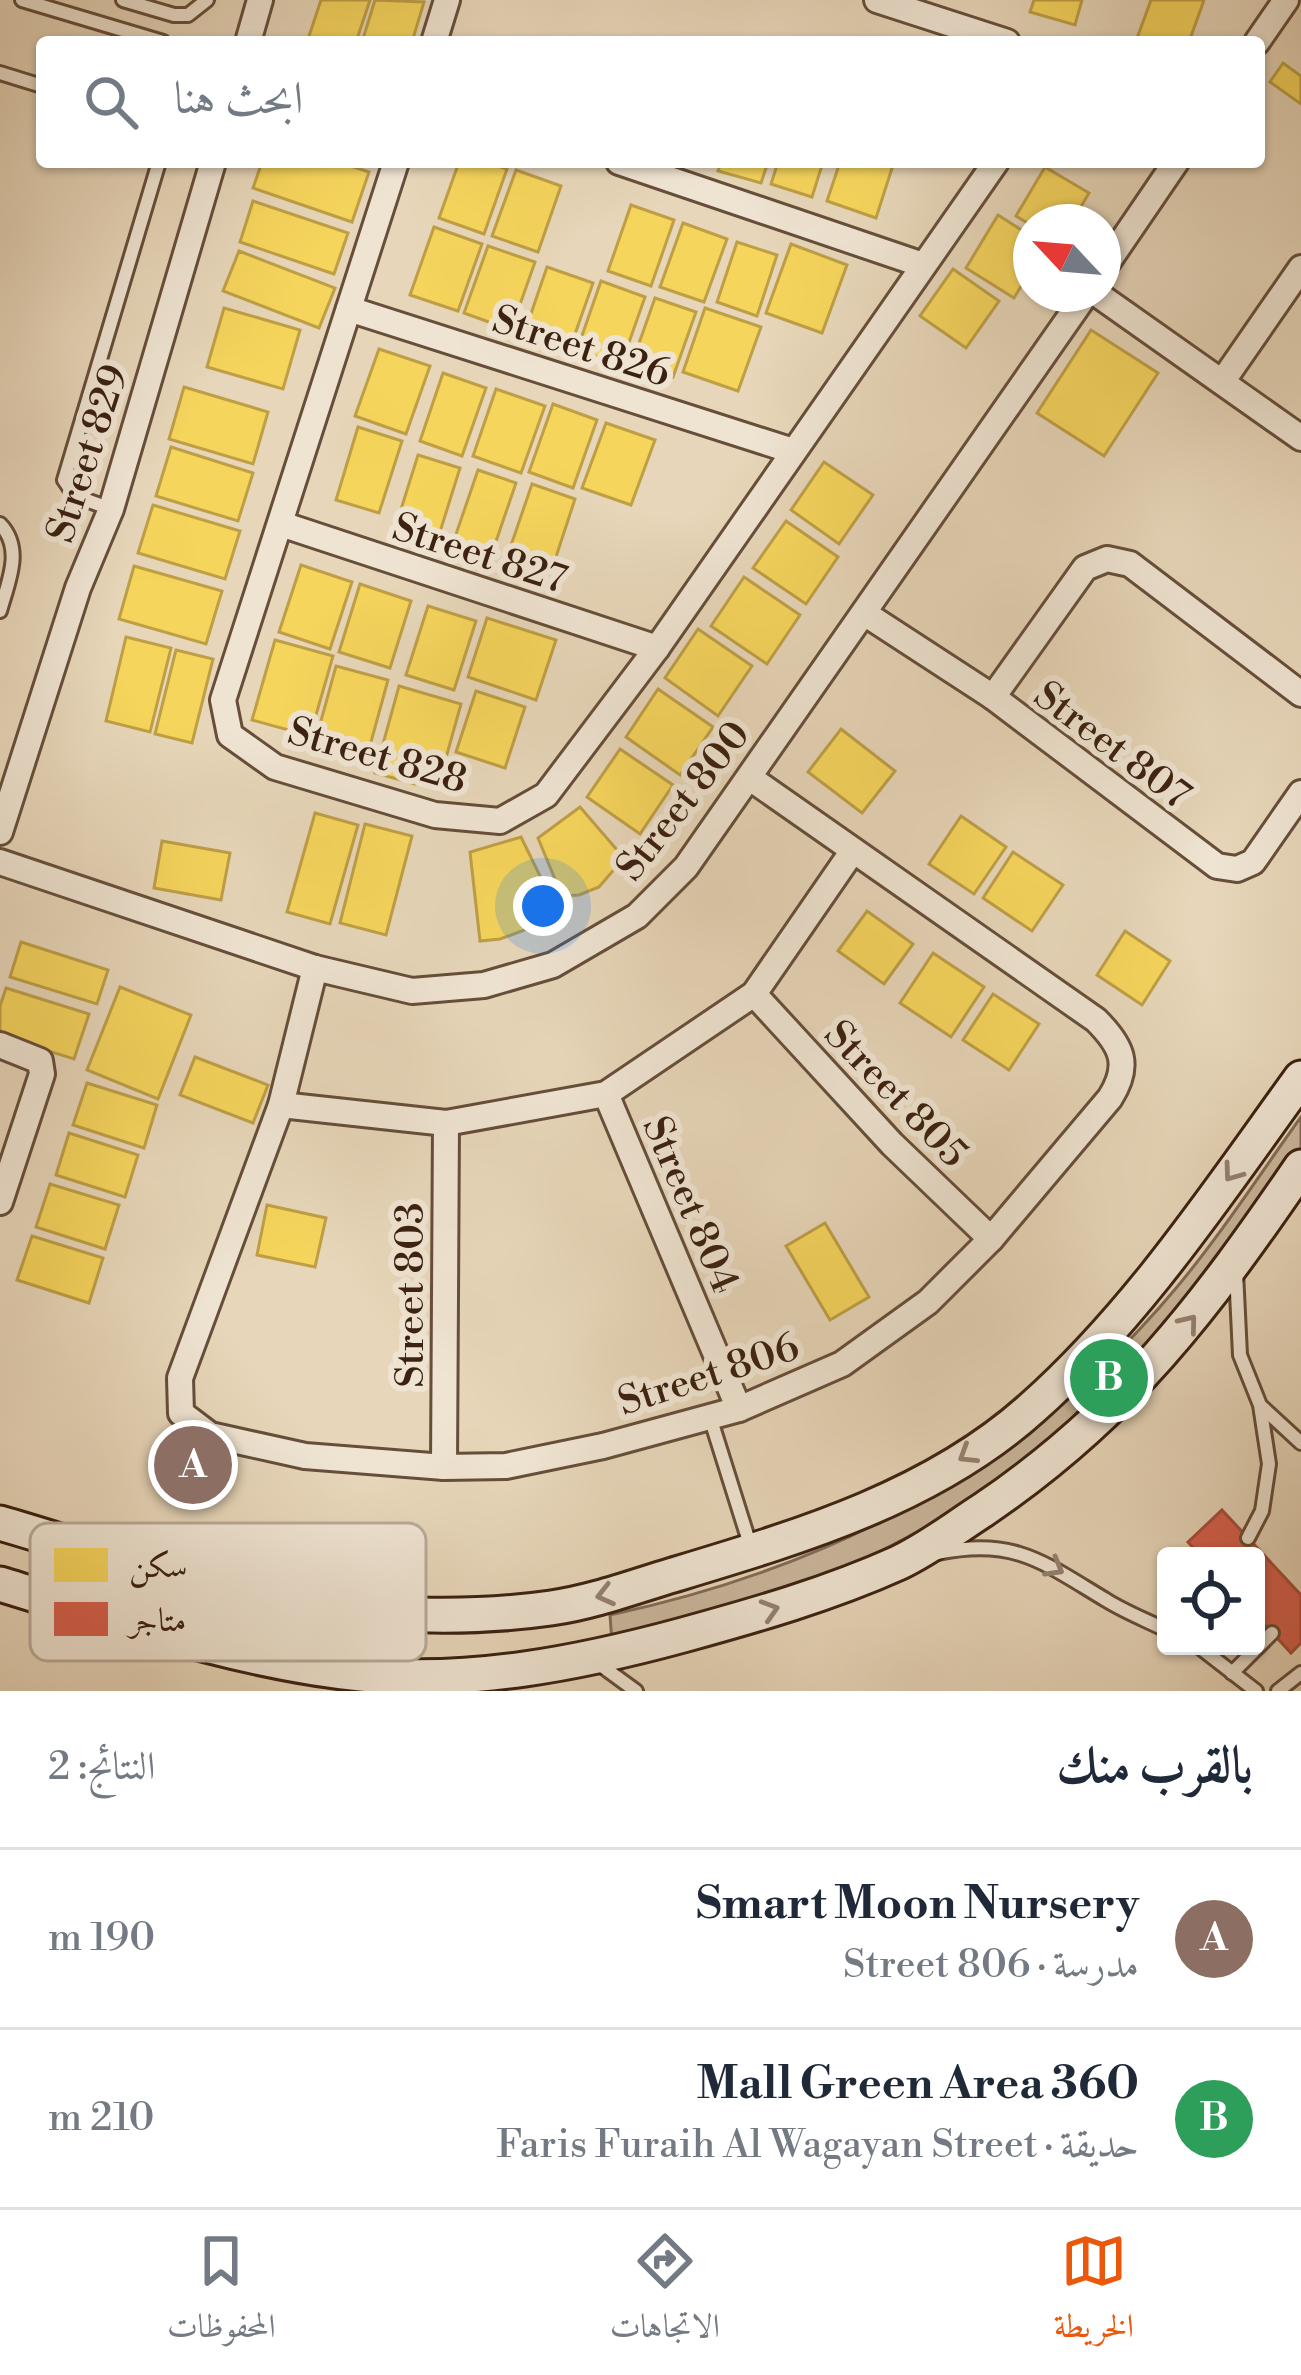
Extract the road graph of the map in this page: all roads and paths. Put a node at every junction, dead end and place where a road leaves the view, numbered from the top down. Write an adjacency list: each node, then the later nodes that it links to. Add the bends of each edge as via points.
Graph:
1 (22, 0): 8 (lane)
2 (123, 0): 3 (lane, via 174,15)
3 (207, 0)
4 (260, 0): 9 (street)
5 (448, 0): 10 (street)
6 (877, 0): 11 (street)
7 (1286, 0): 12 (street)
8 (143, 36)
9 (250, 36)
10 (436, 36)
11 (988, 36)
12 (1261, 36)
13 (0, 73): 14 (lane)
14 (36, 84)
15 (157, 168): 30 (lane, via 64,480 74,496)
16 (211, 168): 30 (street, Street 829)
17 (394, 168): 24 (street, Street 828)
18 (637, 168): 22 (street)
19 (991, 168): 22 (street, Street 828)
20 (1172, 168): 21 (street)
21 (1121, 243)
22 (923, 265): 29 (street, Street 828)
23 (1301, 268): 27 (street)
24 (349, 309): 29 (street, Street 826); 32 (street, Street 828)
25 (1121, 311): 27 (street)
26 (1073, 312): 34 (street, Street 800)
27 (1222, 382): 28 (street)
28 (1301, 438)
29 (793, 451): 35 (street, Street 828)
30 (111, 509): 40 (street, Street 829)
31 (0, 524): 33 (lane, via 14,555)
32 (281, 524): 35 (street, Street 827); 35 (street, Street 828, via 223,700 230,735 275,767 435,815 500,821 546,795)
33 (0, 611)
34 (864, 613): 37 (street, Street 807); 38 (street, Street 800)
35 (657, 649)
36 (1301, 694): 37 (street, via 1130,563 1107,559 1085,568)
37 (993, 697): 39 (street, Street 807, via 1217,866 1252,862)
38 (750, 778): 41 (street, Street 806); 43 (street, Street 800, via 686,867 637,916 553,965 484,985 412,991)
39 (1301, 793)
40 (0, 832)
41 (852, 852): 44 (street); 52 (street, Street 806, via 1096,1020 1120,1047 1122,1077 1110,1098)
42 (0, 862): 43 (street, Street 800)
43 (315, 968): 48 (street, Street 806)
44 (754, 994): 47 (street); 52 (street, Street 805)
45 (0, 1046): 51 (street, via 40,1061 42,1074)
46 (1301, 1078): 62 (street, one-way to 62, via 1117,1319 1030,1411 920,1484)
47 (606, 1094): 49 (street); 55 (street, Street 804)
48 (281, 1105): 49 (street); 58 (street, Street 806, via 180,1378 181,1413 210,1435 304,1456)
49 (446, 1123): 58 (street, Street 803)
50 (1301, 1167): 53 (street)
51 (0, 1202)
52 (991, 1239): 55 (street, Street 806, via 928,1302 842,1364)
53 (1236, 1261): 54 (lane, via 1237,1337); 63 (street, one-way to 53, via 1047,1466 1156,1363)
54 (1260, 1405): 57 (lane); 61 (lane, via 1268,1479)
55 (739, 1409): 56 (street, Street 806)
56 (710, 1417): 58 (street, Street 806, via 506,1466); 62 (lane)
57 (1301, 1443)
58 (444, 1468)
59 (0, 1523): 60 (street, one-way to 59)
60 (30, 1532)
61 (1248, 1538)
62 (752, 1552): 66 (street, one-way to 66, via 554,1607)
63 (902, 1561): 67 (lane, one-way to 67, via 964,1547 1016,1551); 70 (street, one-way to 63, via 772,1611)
64 (0, 1584): 65 (street)
65 (30, 1592)
66 (426, 1612)
67 (1157, 1624)
68 (1272, 1633): 72 (lane)
69 (1209, 1655): 72 (lane)
70 (593, 1660): 71 (street, via 455,1676 360,1674); 74 (lane)
71 (290, 1661)
72 (1232, 1673): 75 (lane)
73 (1301, 1673): 76 (lane)
74 (636, 1691)
75 (1256, 1691)
76 (1278, 1691)

